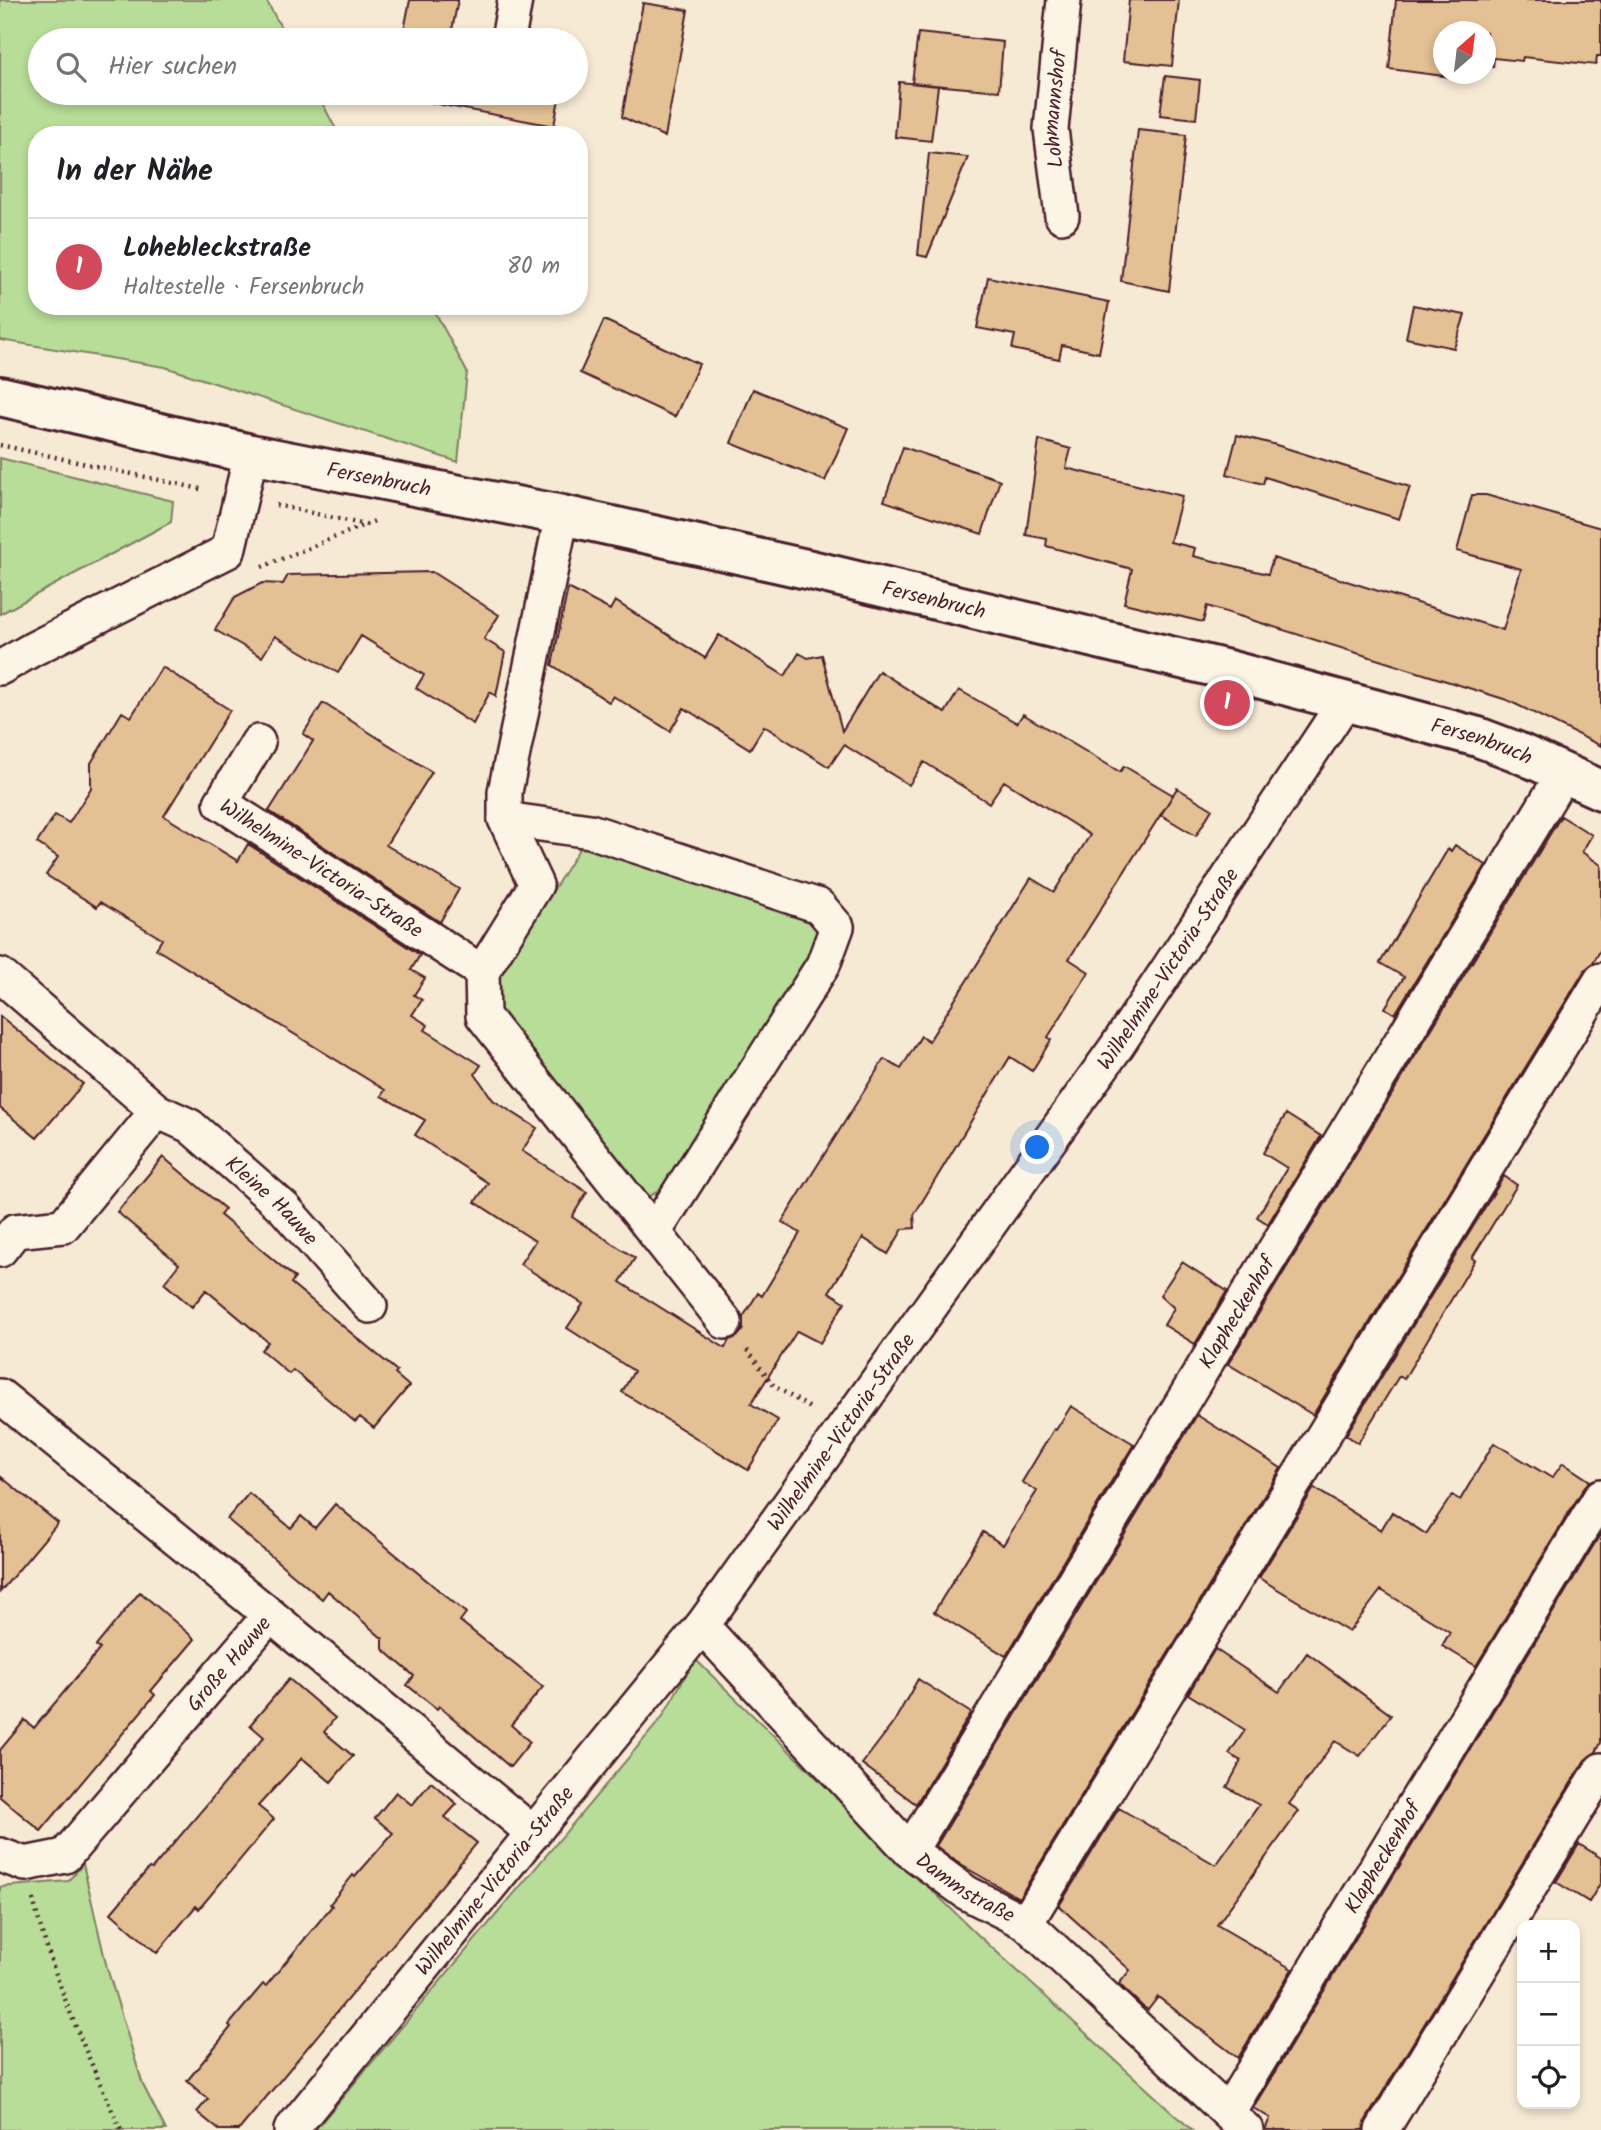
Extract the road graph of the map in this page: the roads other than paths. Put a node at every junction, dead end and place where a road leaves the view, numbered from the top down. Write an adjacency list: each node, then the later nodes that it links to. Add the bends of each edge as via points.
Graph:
1 (515, 0): 3 (street)
2 (1064, 0): 4 (street, Lohmannshof, via 1051,129)
3 (510, 28)
4 (1062, 216)
5 (0, 396): 6 (street, Fersenbruch)
6 (251, 454): 7 (street, Fersenbruch); 8 (street, via 228,551)
7 (562, 516): 9 (street, Fersenbruch, via 811,570); 13 (street, via 505,792)
8 (0, 668)
9 (1346, 700): 11 (street, Fersenbruch, via 1478,737); 25 (street, Wilhelmine-Victoria-Straße, via 1117,1046)
10 (258, 742): 14 (street, Wilhelmine-Victoria-Straße, via 221,803)
11 (1564, 773): 12 (street, Fersenbruch); 28 (street, Klapheckenhof)
12 (1601, 790)
13 (505, 819): 14 (street, via 536,885); 18 (street, via 590,831 819,906 836,927 823,965)
14 (482, 972): 18 (street, via 483,1016)
15 (0, 975): 17 (street, Kleine Hauwe)
16 (1601, 980): 30 (street)
17 (158, 1111): 19 (street, via 63,1226 15,1231); 20 (street, Kleine Hauwe, via 190,1126 284,1208)
18 (654, 1231): 21 (street)
19 (0, 1250)
20 (370, 1306)
21 (725, 1322)
22 (0, 1396): 24 (street)
23 (1601, 1496): 31 (street, Klapheckenhof)
24 (270, 1615): 27 (street, Große Hauwe); 29 (street, Große Hauwe, via 65,1856)
25 (702, 1626): 27 (street, Wilhelmine-Victoria-Straße); 28 (street, Dammstraße)
26 (1601, 1770): 33 (street)
27 (532, 1832): 32 (street, Wilhelmine-Victoria-Straße)
28 (910, 1851): 30 (street, Dammstraße, via 967,1893)
29 (12, 1860)
30 (1026, 1923): 31 (street, Dammstraße)
31 (1237, 2121)
32 (291, 2130)
33 (1382, 2130)

